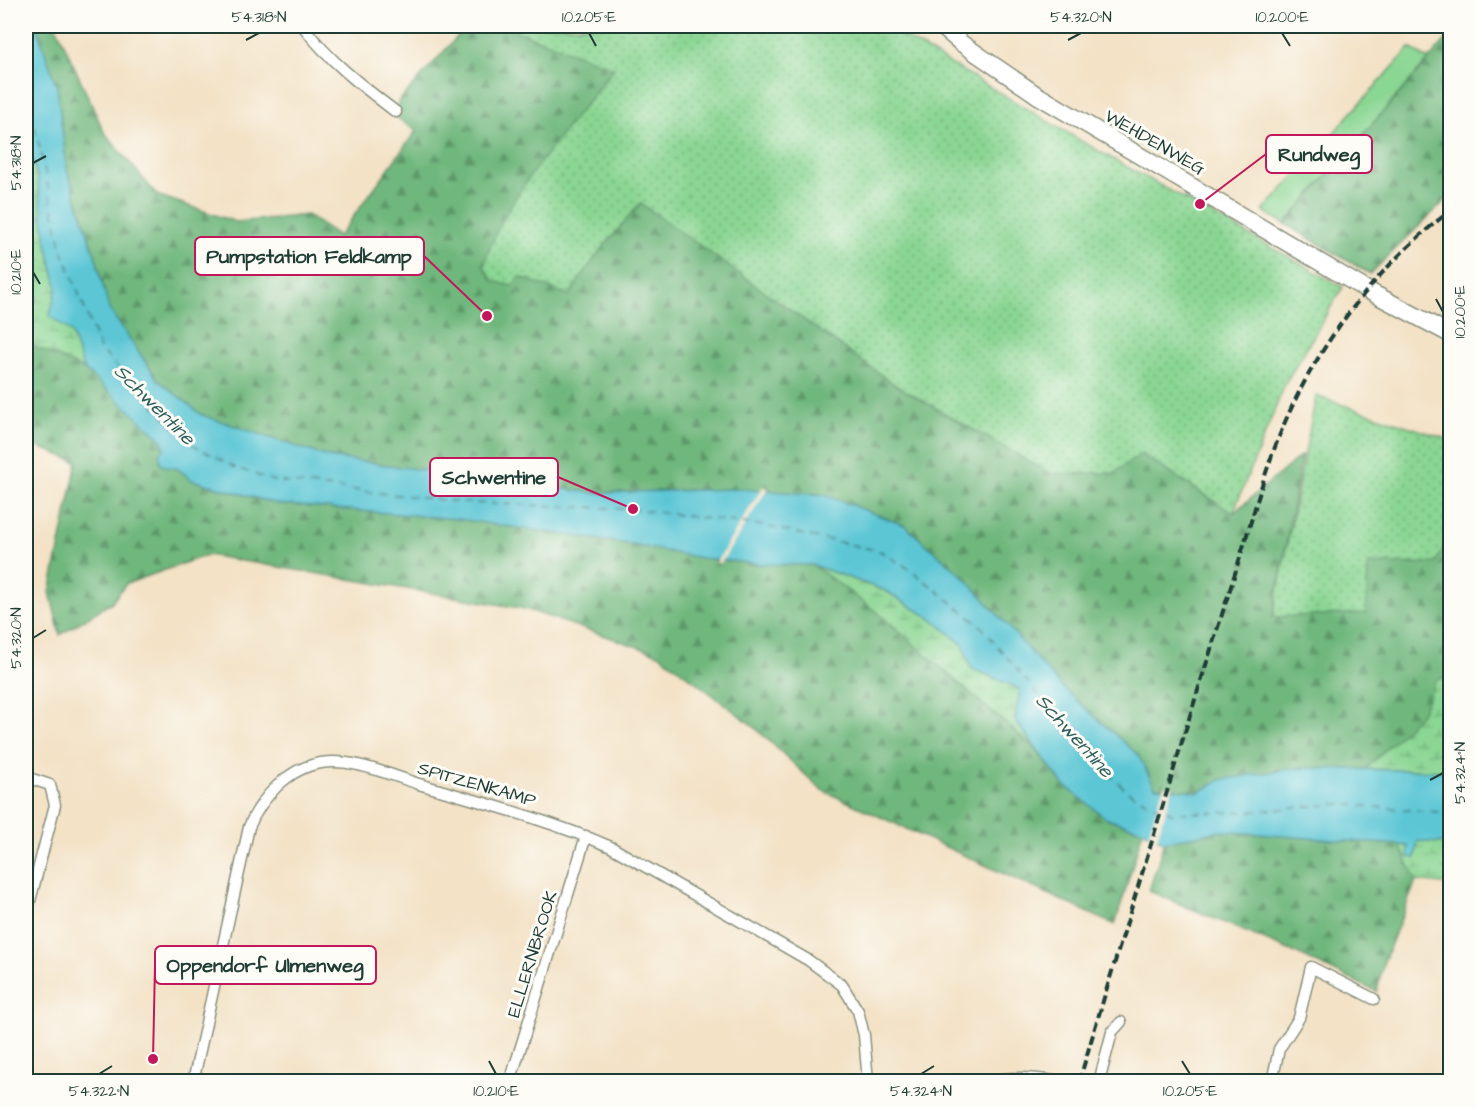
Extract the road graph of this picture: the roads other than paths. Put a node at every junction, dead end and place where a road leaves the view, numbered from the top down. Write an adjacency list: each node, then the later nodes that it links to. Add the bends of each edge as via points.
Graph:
1 (303, 26): 3 (street, via 360,85)
2 (942, 26): 4 (main road, WEHDENWEG, via 1037,95 1376,295)
3 (396, 112)
4 (1450, 334)
5 (26, 777): 7 (street, via 50,785 55,805)
6 (586, 836): 13 (street, SPITZENKAMP, via 358,766 322,763 296,771 257,808 249,827); 14 (street, ELLERNBROOK); 15 (street, SPITZENKAMP, via 808,960 842,985 858,1011)
7 (26, 916)
8 (1374, 999): 18 (street, via 1311,968 1299,1018 1279,1048)
9 (1121, 1022): 17 (street, via 1112,1032)
10 (1054, 1081): 16 (street, via 1021,1077)
11 (74, 1082): 12 (street)
12 (92, 1082)
13 (193, 1082)
14 (510, 1082)
15 (868, 1082)
16 (985, 1082)
17 (1099, 1082)
18 (1272, 1082)

